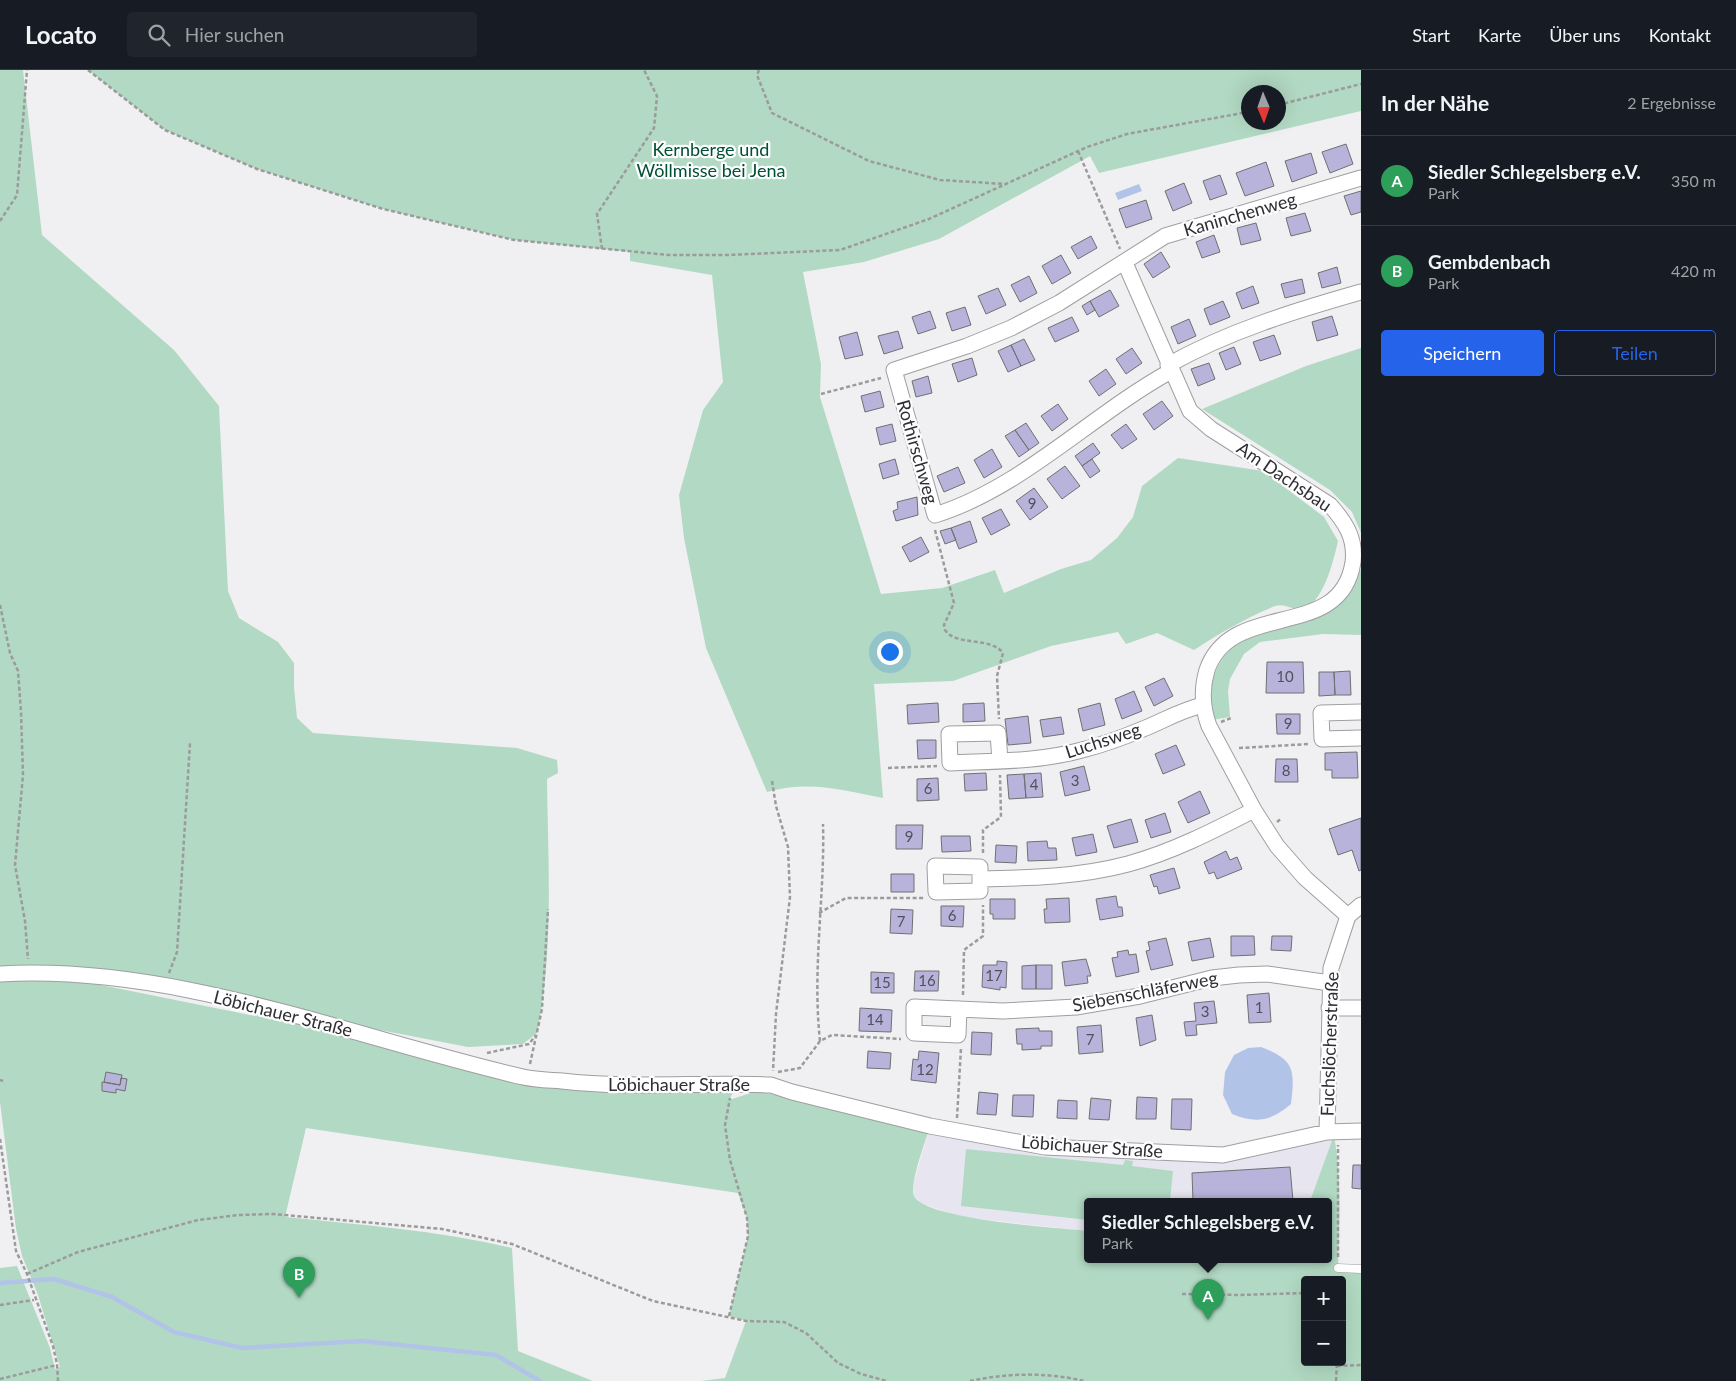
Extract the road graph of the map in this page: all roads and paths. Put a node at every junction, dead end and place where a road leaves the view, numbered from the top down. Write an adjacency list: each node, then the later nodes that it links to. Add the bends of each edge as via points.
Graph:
1 (27, 70): 11 (path, via 16,194)
2 (88, 70): 12 (path, via 165,130 256,169 383,209 514,240)
3 (644, 70): 12 (path, via 657,96 654,128 597,214)
4 (759, 70): 10 (path, via 757,75 772,114 869,161 940,180)
5 (1361, 84): 6 (path)
6 (1286, 103)
7 (1241, 113): 8 (path, via 1127,134)
8 (1078, 151): 10 (path); 13 (path)
9 (1361, 178): 13 (street, Kaninchenweg, via 1165,236)
10 (1006, 184): 12 (path, via 929,219 840,250 669,255)
11 (0, 221)
12 (602, 249)
13 (1126, 263): 15 (street, Am Dachsbau); 16 (street, via 1059,304 1011,328 894,370)
14 (1361, 292): 15 (street, via 1232,333)
15 (1169, 368): 18 (street, Rothirschweg, via 1018,475 982,497); 20 (street, Am Dachsbau, via 1190,411 1198,419 1330,504 1344,520 1352,537 1354,554 1346,584 1324,607 1251,627 1216,652 1205,677)
16 (895, 374): 17 (path); 18 (street, Rothirschweg)
17 (821, 394)
18 (935, 515): 22 (path, via 934,524 954,603 944,625 945,630 952,636 1000,648 1003,653 997,676)
19 (0, 605): 39 (path, via 10,653 18,671 23,775 15,865 25,921)
20 (1203, 706): 27 (street, Luchsweg, via 1187,709 1142,730 1083,750 1044,759); 31 (street, Am Dachsbau, via 1209,726)
21 (1361, 712): 24 (street, via 1321,713)
22 (998, 733): 27 (street); 28 (street, via 948,734)
23 (1361, 738): 24 (street)
24 (1322, 739): 26 (path, via 1314,743)
25 (190, 743): 42 (path, via 177,952)
26 (1239, 748)
27 (1000, 761): 28 (street, Luchsweg); 33 (path, via 1001,817 983,830)
28 (950, 763): 29 (path, via 944,766)
29 (888, 768)
30 (772, 782): 49 (path, via 788,847 790,896 776,1014 773,1072 800,1068)
31 (1254, 810): 33 (street, via 1169,850 1127,864 1080,874); 38 (street, Am Dachsbau, via 1289,863)
32 (823, 824): 37 (path, via 824,861)
33 (980, 879): 34 (street); 34 (street, via 935,866); 45 (path, via 983,936 964,950)
34 (936, 892): 37 (path, via 927,898 846,898)
35 (1361, 905): 38 (street)
36 (548, 909): 46 (path, via 542,1009)
37 (819, 913): 49 (path, via 816,1003)
38 (1348, 916): 41 (street, Fuchslöcherstraße, via 1331,968)
39 (29, 972): 40 (street, Löbichauer Straße); 42 (street, Löbichauer Straße)
40 (0, 974)
41 (1330, 983): 43 (street, Fuchslöcherstraße); 45 (street, Siebenschläferweg, via 1267,974 1239,975 1076,1007)
42 (163, 986): 51 (street, Löbichauer Straße, via 264,1008)
43 (1329, 1008): 44 (street); 55 (street, Fuchslöcherstraße)
44 (1361, 1008)
45 (961, 1009): 47 (street, Siebenschläferweg, via 914,1007); 48 (street)
46 (537, 1033): 50 (path, via 529,1044); 51 (path)
47 (914, 1033): 48 (street); 49 (path, via 905,1039 832,1035)
48 (958, 1035): 53 (path, via 961,1045)
49 (820, 1040)
50 (478, 1054)
51 (525, 1077): 52 (street, Löbichauer Straße, via 604,1086)
52 (738, 1084): 53 (street, Löbichauer Straße, via 770,1085); 64 (path, via 729,1100 725,1125 730,1160 748,1218 748,1236)
53 (957, 1131): 55 (street, Löbichauer Straße, via 1045,1147 1223,1155)
54 (1361, 1131): 55 (street, Löbichauer Straße)
55 (1333, 1132): 57 (path)
56 (0, 1140): 59 (path, via 16,1251)
57 (1338, 1268): 58 (lane)
58 (1361, 1269)
59 (27, 1274): 62 (path); 64 (path, via 78,1252 198,1220 273,1214 478,1235 512,1244 653,1301)
60 (1301, 1293): 61 (path)
61 (1182, 1294)
62 (34, 1300): 63 (path); 65 (path)
63 (0, 1305)
64 (729, 1316): 71 (path, via 746,1321 784,1322 806,1333 838,1363)
65 (57, 1364): 69 (path); 70 (path)
66 (1346, 1364): 67 (path)
67 (1361, 1365)
68 (1337, 1366): 74 (path)
69 (0, 1379)
70 (58, 1381)
71 (887, 1381)
72 (970, 1381): 73 (path, via 1031,1374)
73 (1084, 1381)
74 (1336, 1381)

